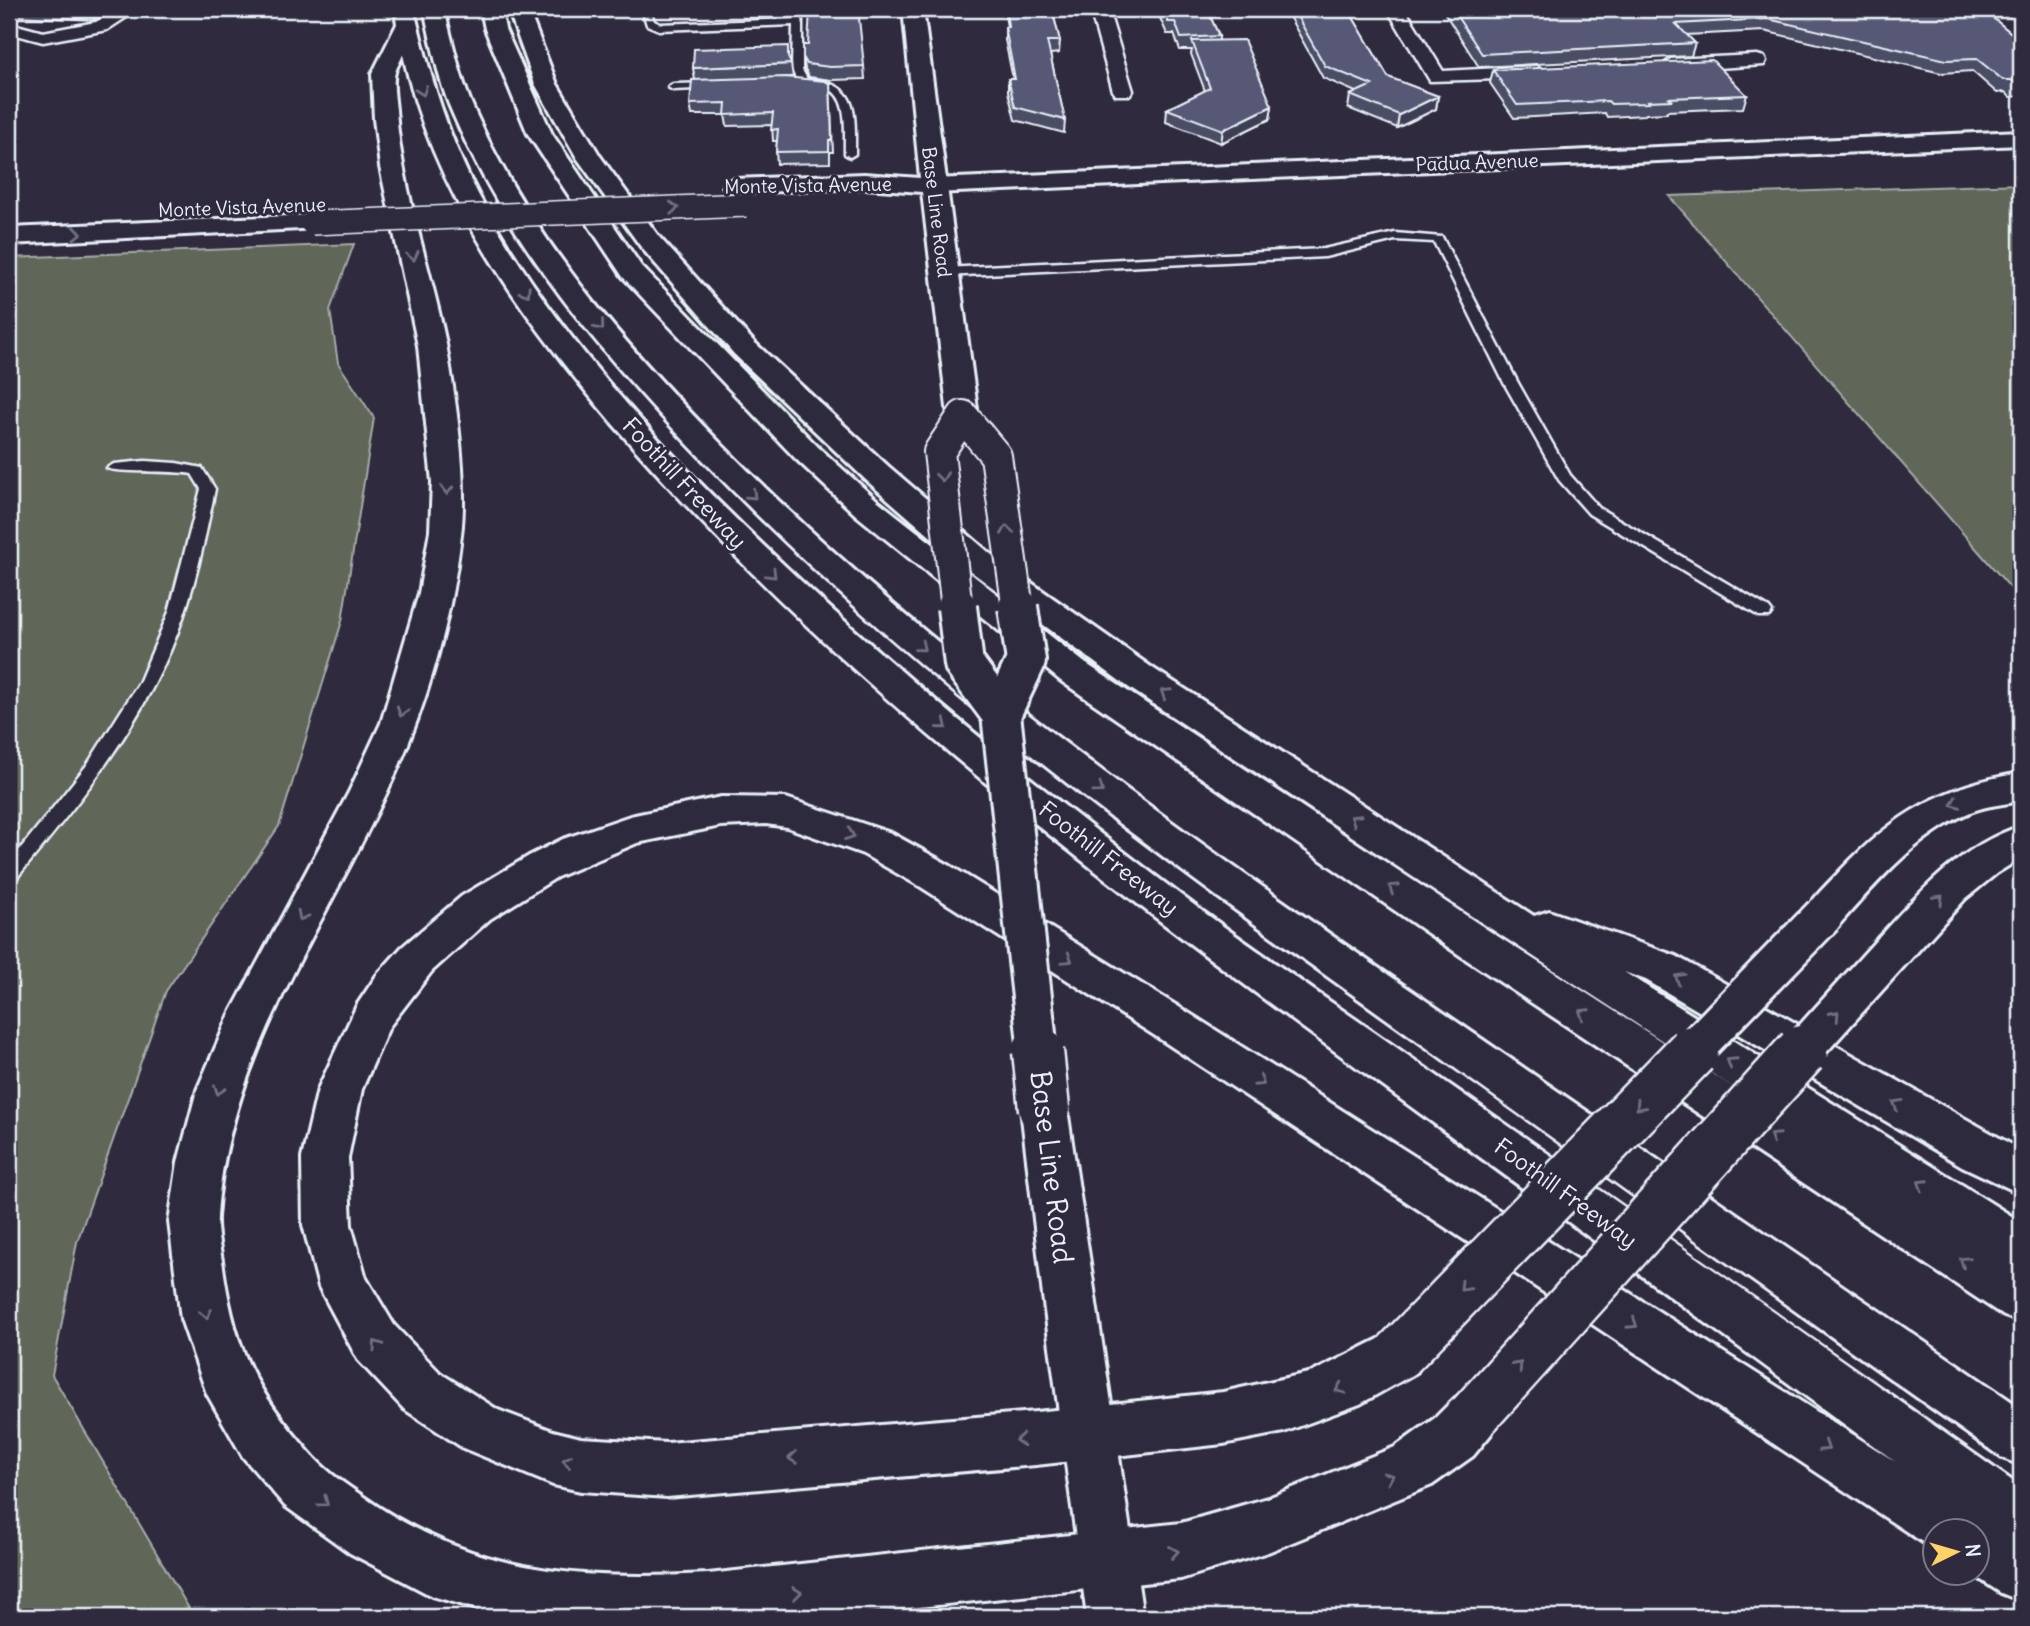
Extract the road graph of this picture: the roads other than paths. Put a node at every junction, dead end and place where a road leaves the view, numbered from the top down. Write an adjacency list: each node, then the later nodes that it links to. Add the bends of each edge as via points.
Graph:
1 (130, 9): 13 (street, via 101,26 43,37)
2 (491, 9): 39 (main road, one-way to 2, via 1476,944 1073,672 867,508 807,453 632,271 540,134 495,29)
3 (518, 9): 36 (main road, one-way to 3, via 1131,670 981,563 877,473 744,348 650,242 589,158 546,84)
4 (646, 9): 12 (lane, via 650,23 659,27)
5 (798, 9): 12 (lane)
6 (913, 9): 24 (main road, Base Line Road)
7 (1099, 9): 21 (street)
8 (1396, 9): 16 (street, via 1437,77)
9 (2008, 9): 11 (street)
10 (415, 14): 41 (main road, one-way to 41, via 492,171 554,270 643,380 730,475 876,612 1096,787); 43 (main road, Foothill Freeway, one-way to 43, via 417,77 439,137 486,231 604,396 793,595 886,679 1152,895); 45 (main road, one-way to 45, via 383,74 385,119 432,346 448,482 446,531 436,593 399,723 368,792 245,1027 219,1090 201,1162 193,1222 206,1319 225,1376 262,1438 304,1487 369,1534 432,1568 531,1597 635,1606 708,1602)
11 (2021, 16)
12 (797, 22): 17 (lane, via 797,70)
13 (9, 28)
14 (1757, 61): 15 (street)
15 (1645, 66)
16 (1562, 71)
17 (803, 82): 18 (lane); 23 (lane, via 833,87 843,97 848,108)
18 (790, 83)
19 (725, 85): 20 (lane)
20 (673, 87)
21 (1123, 91)
22 (2021, 138): 24 (main road, Padua Avenue)
23 (850, 154)
24 (934, 186): 25 (main road, Monte Vista Avenue, bridge, via 863,200 740,195); 28 (main road, Base Line Road)
25 (311, 214): 26 (main road, Monte Vista Avenue); 27 (main road, Monte Vista Avenue, one-way to 25)
26 (9, 217)
27 (9, 236)
28 (944, 272): 29 (main road, Base Line Road); 31 (lane, via 1325,253 1386,236 1418,234 1438,239 1564,477 1594,511)
29 (963, 415): 32 (main road, one-way to 29, bridge, via 1026,662 996,456); 32 (main road, one-way to 32, bridge, via 939,452 964,664)
30 (114, 468): 35 (lane, via 162,464 197,471 208,489 190,574 162,653 118,735)
31 (1764, 612)
32 (1001, 714): 40 (main road, Base Line Road, bridge, via 1044,1109)
33 (2021, 787): 40 (main road, one-way to 40, bridge, via 1971,797 1938,810 1904,832 1399,1354 1372,1373 1294,1406)
34 (2021, 841): 45 (main road, one-way to 34, bridge, via 1181,1551 1268,1525 1413,1466 1454,1437 1963,875)
35 (9, 876)
36 (1484, 904): 37 (main road, one-way to 36, via 1661,968); 38 (main road, one-way to 36)
37 (2021, 1173)
38 (2021, 1248)
39 (2021, 1299)
40 (1088, 1434): 42 (main road, one-way to 42, via 667,1470 607,1468 557,1460 490,1436 436,1405 383,1353 352,1308 334,1261 323,1203 334,1105 374,1014 407,971 448,932 531,870 571,851 653,824 732,811 786,812 888,848 947,884 1135,1000); 45 (main road, Base Line Road)
41 (2021, 1439)
42 (1936, 1518)
43 (2021, 1520)
44 (1992, 1554): 46 (main road)
45 (1107, 1561): 47 (main road, Base Line Road)
46 (2021, 1573)
47 (1115, 1617)

